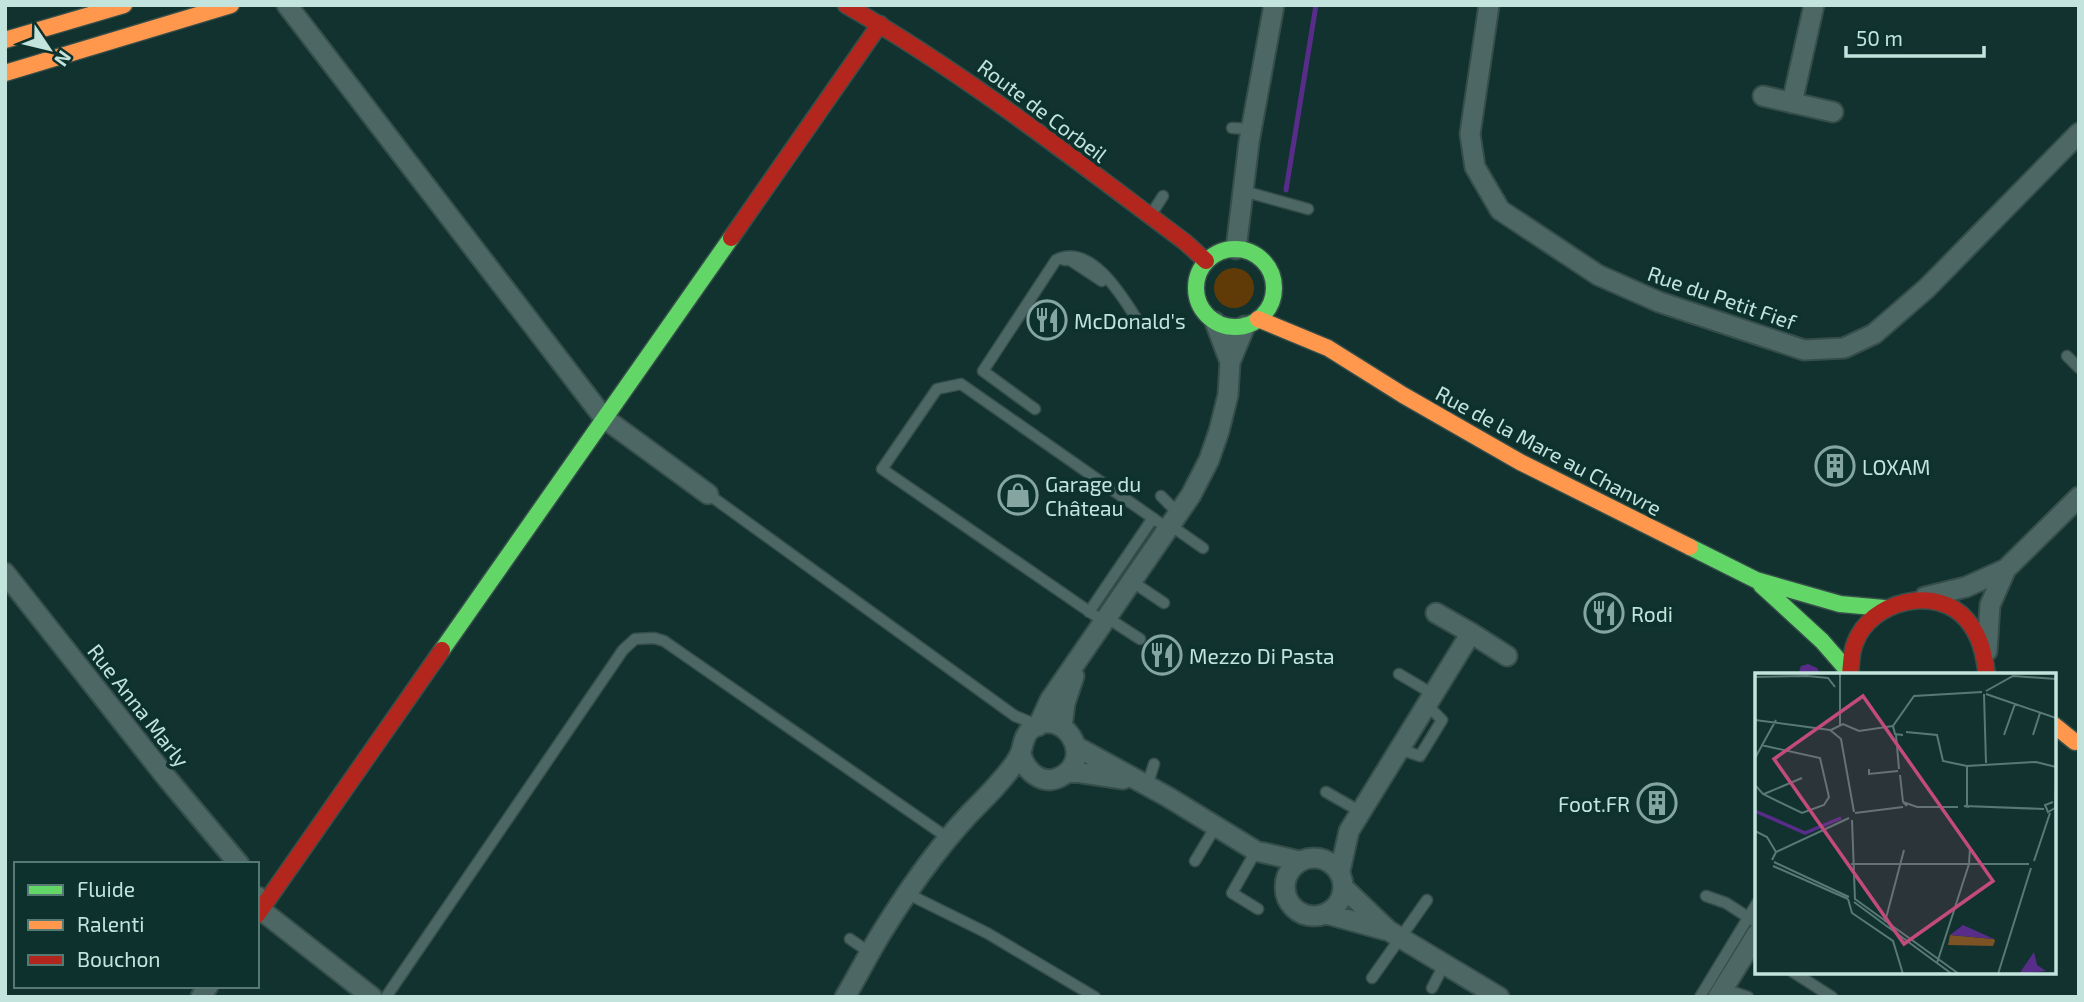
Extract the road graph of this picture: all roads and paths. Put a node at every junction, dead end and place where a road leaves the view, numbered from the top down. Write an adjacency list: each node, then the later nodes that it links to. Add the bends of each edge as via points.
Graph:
1 (124, 5): 9 (street)
2 (231, 5): 10 (street)
3 (287, 5): 30 (street)
4 (846, 5): 8 (street, Route de Corbeil)
5 (1274, 5): 15 (street, via 1241,129)
6 (1489, 5): 14 (street, Rue du Petit Fief, via 1469,134 1475,167 1500,210 1598,275 1659,302 1804,350 1844,348 1874,334 1927,288)
7 (1814, 5): 12 (street)
8 (880, 23): 18 (street, Route de Corbeil, via 973,84); 30 (street)
9 (5, 40)
10 (5, 73)
11 (1763, 96): 12 (street)
12 (1792, 103): 13 (street)
13 (1833, 112)
14 (2079, 132)
15 (1250, 193): 17 (lane); 19 (street)
16 (1163, 196): 18 (lane)
17 (1308, 209)
18 (1150, 216): 20 (street, Route de Corbeil)
19 (1236, 249): 20 (street, via 1214,254); 21 (street, via 1260,258 1269,269)
20 (1206, 261): 23 (street, via 1195,287 1205,313)
21 (1273, 294): 24 (street, via 1268,308); 25 (street, Rue de la Mare au Chanvre)
22 (1136, 318): 29 (lane, via 1120,293 1070,260 1056,260 983,371)
23 (1216, 322): 24 (street, via 1230,327); 27 (street)
24 (1252, 322): 25 (street, Rue de la Mare au Chanvre); 27 (street)
25 (1328, 348): 39 (street, Rue de la Mare au Chanvre, via 1510,457)
26 (2067, 356): 28 (lane)
27 (1230, 362): 34 (street, via 1228,395 1209,460 1191,495)
28 (2079, 368)
29 (1035, 409)
30 (604, 418): 31 (street); 79 (street)
31 (708, 494): 53 (lane, via 1015,716)
32 (1161, 496): 34 (lane)
33 (2079, 498): 36 (street)
34 (1167, 521): 35 (lane); 38 (street); 44 (lane); 44 (lane, via 961,384 937,389 882,469)
35 (1203, 548)
36 (2006, 569): 40 (street, via 1966,587); 49 (street, via 1990,605)
37 (5, 573): 73 (street, Rue Anna Marly)
38 (1130, 580): 41 (lane); 44 (street)
39 (1756, 580): 42 (street, Rue de la Mare au Chanvre, via 1840,604); 50 (street, Rue de la Mare au Chanvre, via 1822,640)
40 (1921, 598): 42 (street); 49 (street, via 1962,614 1978,633)
41 (1164, 603)
42 (1884, 608): 50 (street, via 1862,627 1852,649)
43 (1436, 612): 45 (street)
44 (1099, 617): 46 (lane); 47 (street)
45 (1471, 633): 48 (street); 52 (street)
46 (1140, 639)
47 (1082, 653): 53 (street); 54 (street)
48 (1507, 656)
49 (1987, 670)
50 (1849, 673)
51 (1399, 674): 52 (lane)
52 (1429, 699): 66 (street)
53 (1038, 726): 54 (street); 59 (street, via 1025,737)
54 (1062, 726): 58 (street)
55 (2056, 727): 57 (street)
56 (2056, 737): 57 (street)
57 (2077, 743)
58 (1077, 747): 61 (street); 63 (street)
59 (1021, 754): 62 (street); 65 (street)
60 (1154, 764): 63 (lane)
61 (1069, 771): 62 (street, via 1055,779); 63 (street)
62 (1031, 773): 65 (street)
63 (1141, 783): 67 (street)
64 (1326, 792): 66 (lane)
65 (986, 796): 69 (street)
66 (1361, 812): 68 (street)
67 (1216, 825): 70 (street); 72 (lane)
68 (1349, 831): 71 (street); 74 (street)
69 (948, 838): 76 (street); 92 (lane, via 664,641 635,639 623,650)
70 (1256, 851): 71 (street); 75 (street); 81 (lane, via 1232,893)
71 (1308, 859): 74 (street, via 1330,862); 75 (street, via 1292,868)
72 (1195, 861)
73 (237, 862)
74 (1342, 880): 82 (street, via 1342,898); 85 (street)
75 (1285, 886): 82 (street, via 1287,898 1303,915)
76 (908, 894): 84 (street); 95 (lane, via 987,933)
77 (1706, 895): 83 (lane, via 1726,903)
78 (1427, 900): 85 (lane)
79 (259, 905)
80 (259, 907): 91 (street)
81 (1258, 909)
82 (1327, 914): 85 (street)
83 (1754, 925): 97 (lane); 98 (street)
84 (882, 932): 93 (street, via 858,944); 94 (street)
85 (1395, 934): 86 (street); 88 (lane)
86 (1444, 965): 89 (lane); 96 (street)
87 (1796, 974): 90 (lane)
88 (1372, 978)
89 (1432, 988)
90 (1831, 996)
91 (372, 997)
92 (386, 997)
93 (832, 997)
94 (845, 997)
95 (1095, 997)
96 (1499, 997)
97 (1700, 997)
98 (1718, 997)
99 (1734, 997): 100 (lane, via 1736,993)
100 (1748, 997)

